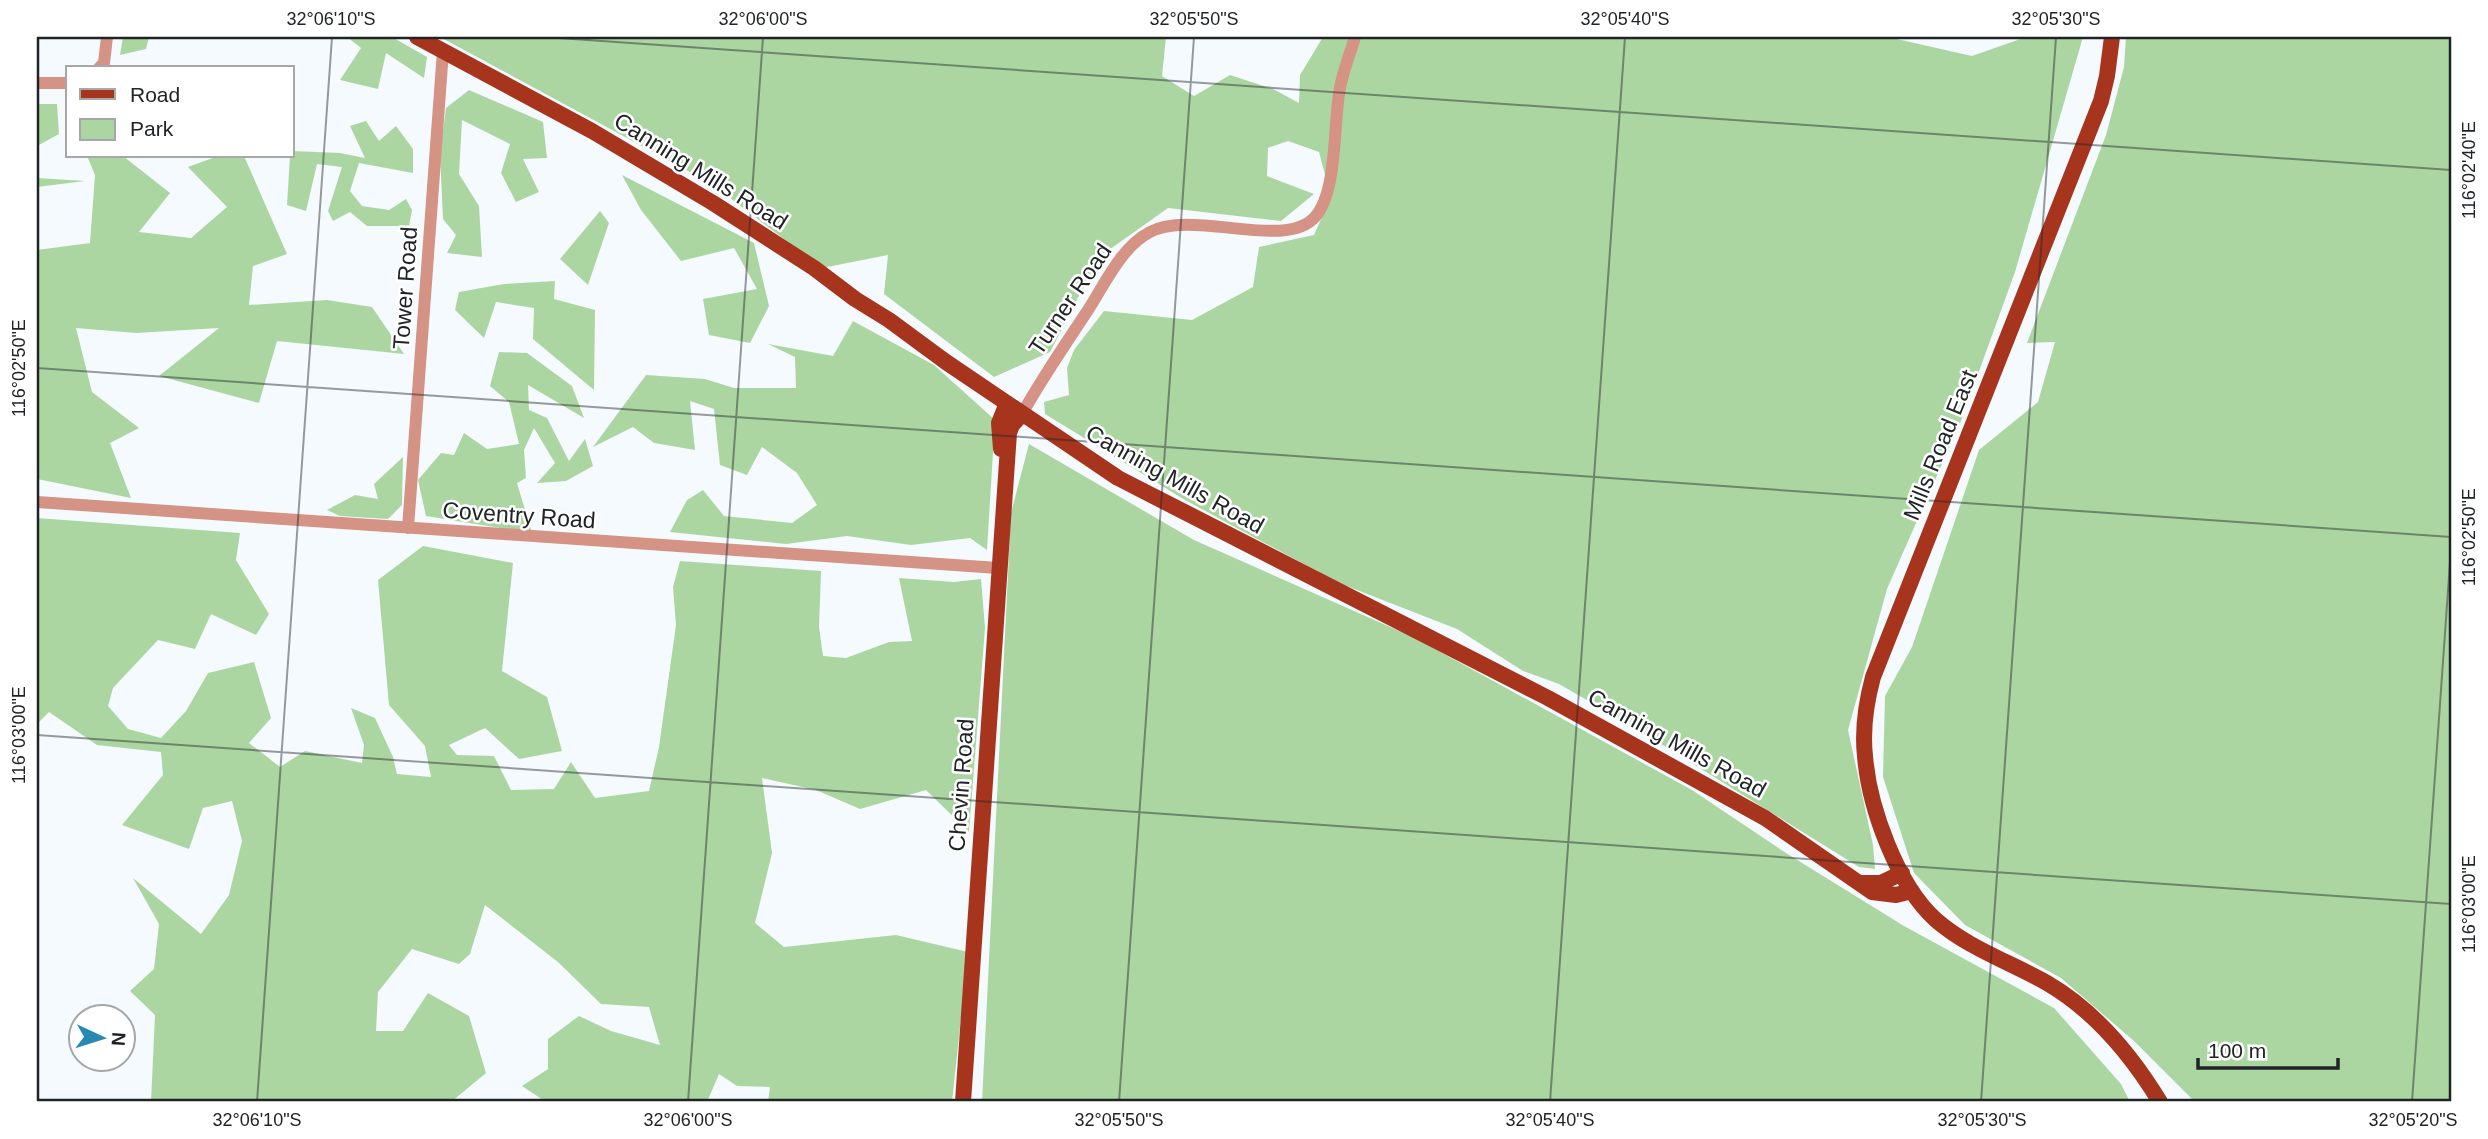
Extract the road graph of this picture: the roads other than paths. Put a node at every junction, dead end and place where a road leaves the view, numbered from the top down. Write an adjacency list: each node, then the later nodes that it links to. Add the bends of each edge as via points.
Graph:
1 (107, 37): 6 (street)
2 (417, 37): 5 (main road, Canning Mills Road)
3 (1355, 37): 10 (street, Turner Road, via 1340,88 1326,196 1316,216 1287,231 1178,225 1139,238 1115,267)
4 (2112, 37): 15 (main road, Mills Road East, via 2101,101 1872,677 1865,712 1866,766 1875,806)
5 (443, 51): 9 (main road, Canning Mills Road, via 706,199); 13 (street, Tower Road)
6 (101, 66)
7 (37, 83): 8 (street)
8 (66, 83)
9 (1007, 402): 10 (main road, Canning Mills Road); 11 (main road, Chevin Road, via 999,423)
10 (1022, 414): 11 (main road, Chevin Road, via 1009,433); 16 (main road, Canning Mills Road, via 1118,478 1687,774 1765,818)
11 (1006, 471): 14 (main road, Chevin Road)
12 (37, 502): 13 (street, Coventry Road)
13 (408, 528): 14 (street, Coventry Road)
14 (999, 568): 18 (main road, Chevin Road)
15 (1902, 873): 16 (main road, via 1881,883); 17 (main road)
16 (1861, 883): 17 (main road, Canning Mills Road, via 1881,893)
17 (1912, 891): 19 (main road, via 1931,915 1955,933 2047,983 2083,1009 2129,1058)
18 (963, 1102)
19 (2160, 1102)

